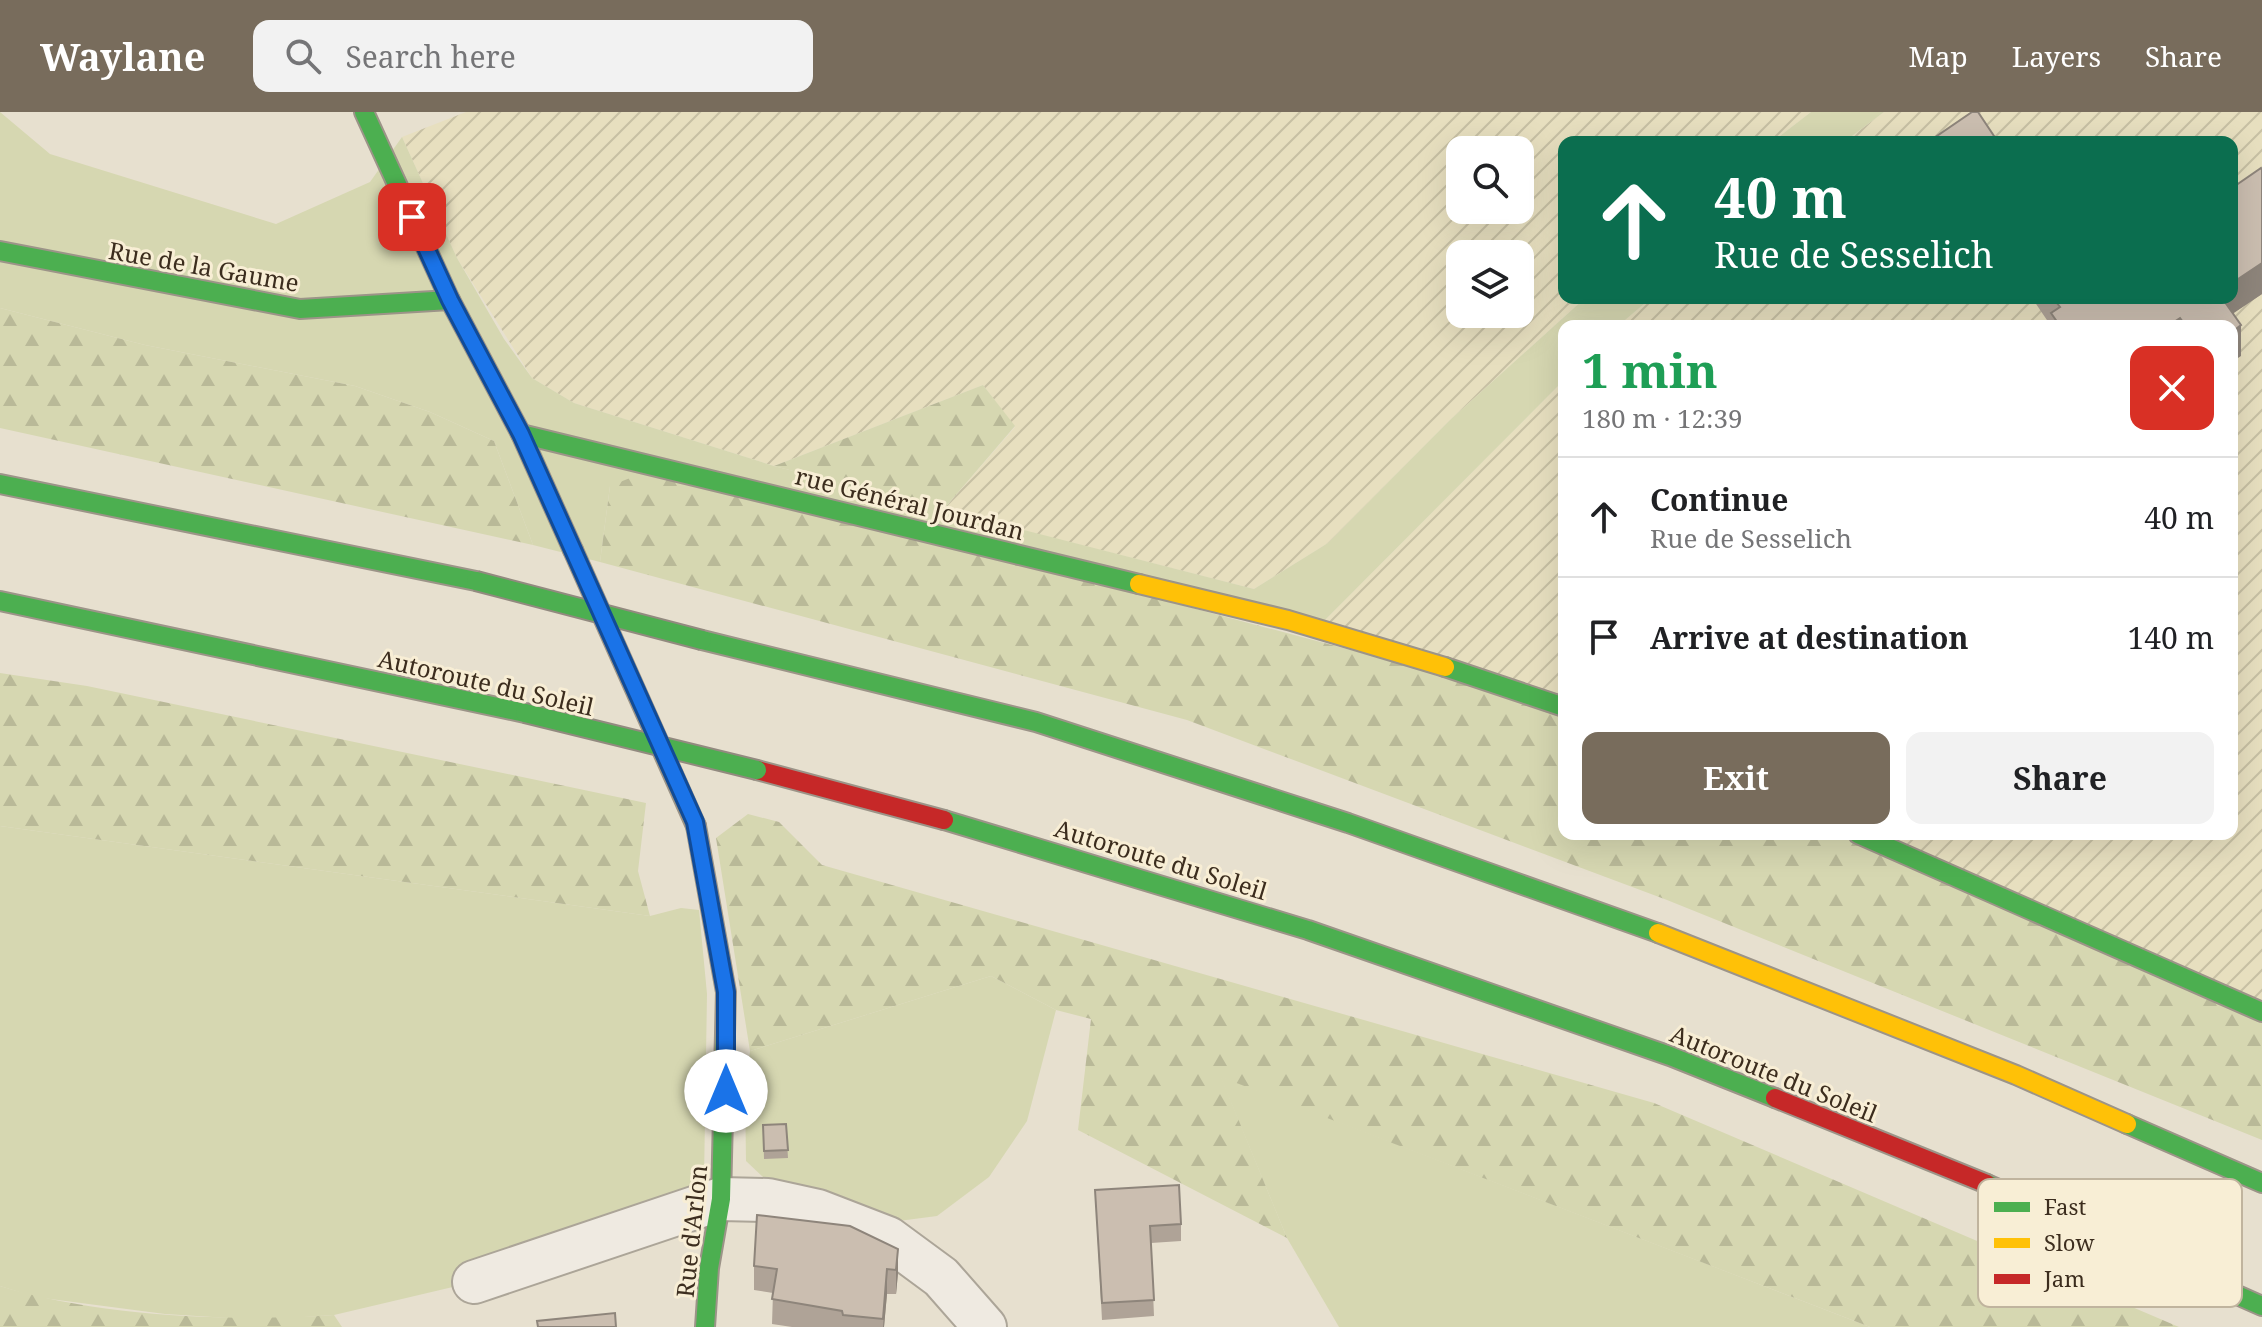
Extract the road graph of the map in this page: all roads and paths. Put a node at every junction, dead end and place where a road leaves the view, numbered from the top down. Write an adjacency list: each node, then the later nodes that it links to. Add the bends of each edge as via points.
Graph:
1 (364, 112): 3 (main road, Rue d'Arlon)
2 (0, 251): 3 (main road, Rue de la Gaume, via 300,309)
3 (450, 300): 4 (main road, Rue d'Arlon)
4 (521, 434): 7 (main road, rue Général Jourdan, via 1288,620); 12 (main road, Rue d'Arlon, via 695,822 726,992)
5 (0, 484): 11 (main road, bridge, via 476,581 1036,722 1348,823 1697,947 2016,1075)
6 (0, 601): 10 (main road, Autoroute du Soleil, bridge, via 525,713 1012,838 1308,930 1670,1056)
7 (1558, 705)
8 (1872, 840): 9 (main road)
9 (2262, 1012)
10 (1978, 1180)
11 (2262, 1183)
12 (721, 1199): 13 (street); 16 (main road, Rue d'Arlon); 17 (street, via 768,1200 818,1211 888,1238 941,1277)
13 (474, 1282)
14 (2242, 1297): 15 (main road, Autoroute du Soleil, bridge)
15 (2262, 1306)
16 (705, 1327)
17 (985, 1327)

